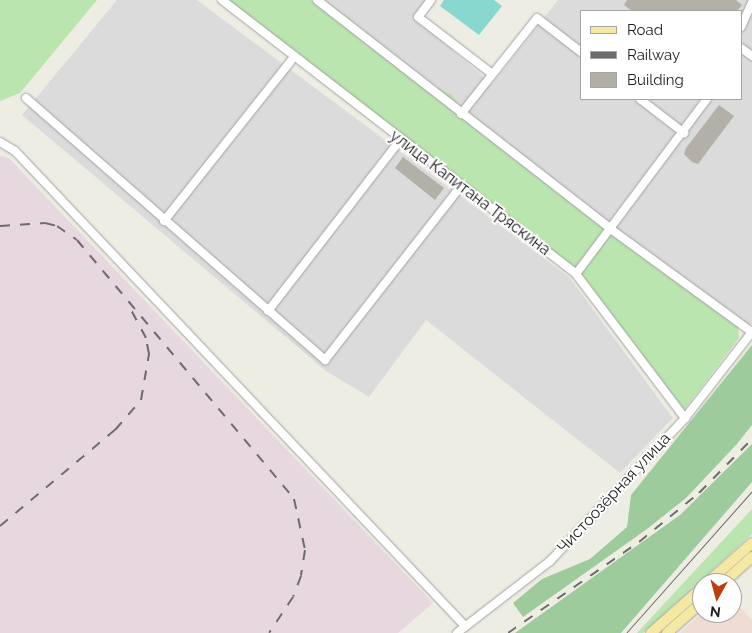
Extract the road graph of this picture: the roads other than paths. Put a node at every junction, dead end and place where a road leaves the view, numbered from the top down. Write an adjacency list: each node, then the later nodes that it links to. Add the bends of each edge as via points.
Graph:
1 (222, 0): 7 (street, улица Капитана Тряскина)
2 (317, 0): 12 (street)
3 (431, 0): 8 (street, via 418,16)
4 (752, 2): 5 (street)
5 (742, 25)
6 (580, 51): 8 (street, via 537,18)
7 (294, 57): 14 (street, улица Капитана Тряскина); 17 (street)
8 (491, 73): 12 (street)
9 (26, 98): 17 (street)
10 (641, 100): 13 (street)
11 (706, 100): 13 (street)
12 (461, 114): 18 (street)
13 (684, 133): 18 (street)
14 (400, 140): 16 (street, улица Капитана Тряскина); 20 (street)
15 (0, 142): 29 (street, via 15,150)
16 (460, 187): 19 (street, улица Капитана Тряскина); 20 (street, via 325,360)
17 (164, 221): 20 (street)
18 (612, 230): 19 (street); 21 (street)
19 (576, 274): 22 (street, улица Капитана Тряскина)
20 (268, 311)
21 (752, 332): 22 (street, Чистоозёрная улица)
22 (685, 418): 29 (street, Чистоозёрная улица, via 550,561)
23 (752, 543): 25 (main road)
24 (752, 557): 26 (main road)
25 (718, 573)
26 (734, 573)
27 (692, 597): 31 (main road)
28 (692, 611): 32 (main road)
29 (464, 626): 30 (street, Чистоозёрная улица)
30 (457, 633)
31 (651, 633)
32 (667, 633)

